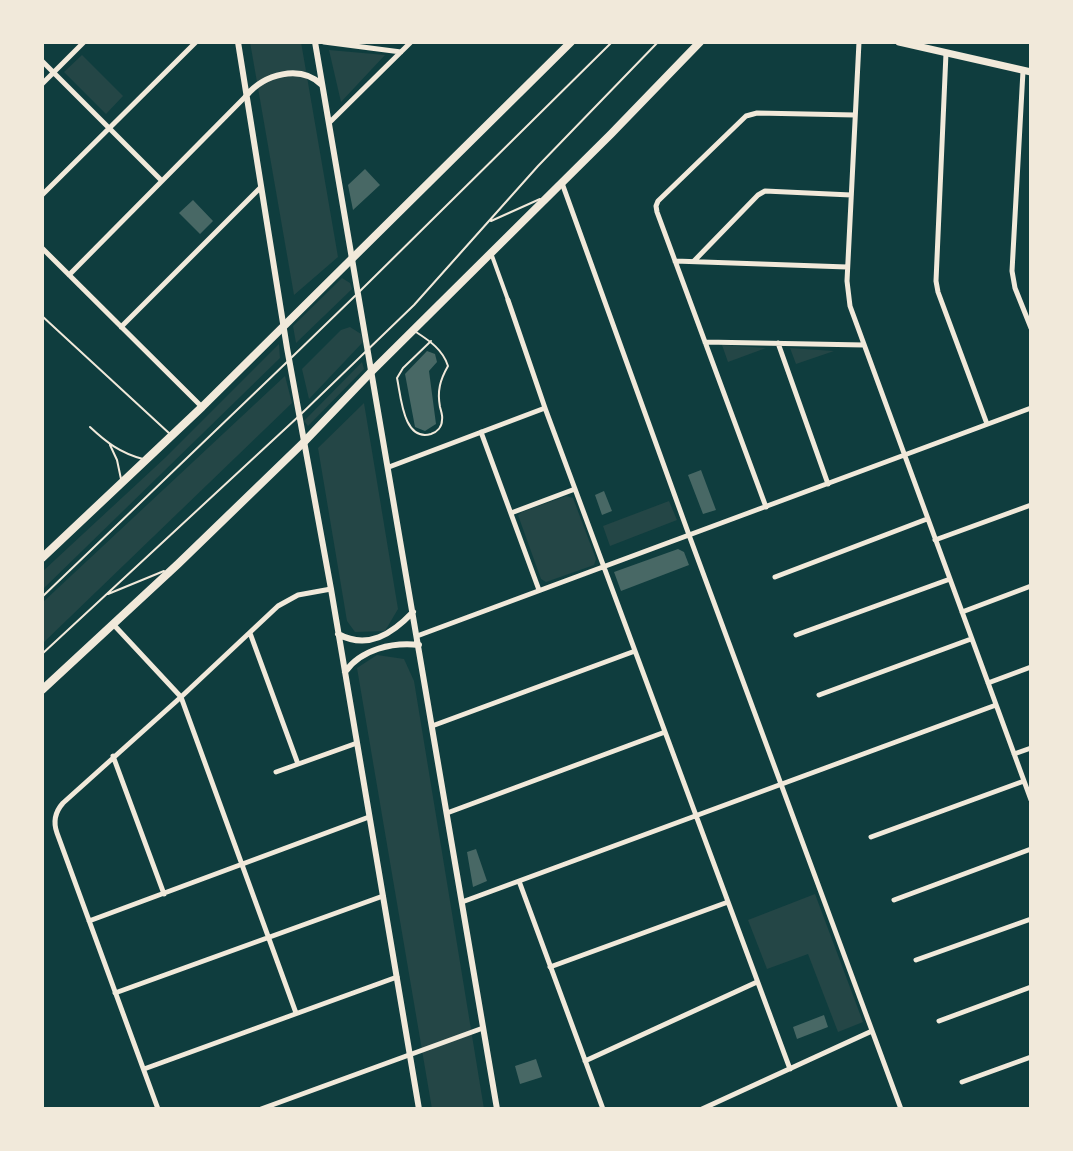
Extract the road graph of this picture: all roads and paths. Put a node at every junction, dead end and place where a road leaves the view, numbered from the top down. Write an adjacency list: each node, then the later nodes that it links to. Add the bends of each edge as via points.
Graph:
1 (84, 42): 17 (street)
2 (196, 42): 23 (street)
3 (238, 42): 20 (street)
4 (315, 42): 19 (street)
5 (324, 42): 13 (street)
6 (411, 42): 13 (street)
7 (571, 42): 33 (main road)
8 (612, 42): 38 (lane)
9 (658, 42): 30 (lane)
10 (700, 42): 25 (main road)
11 (859, 42): 21 (street)
12 (899, 42): 14 (main road)
13 (401, 52): 22 (street)
14 (946, 53): 16 (main road); 56 (street, via 936,281)
15 (42, 61): 17 (street)
16 (1027, 71): 43 (street, via 1012,271)
17 (53, 72): 18 (street); 23 (street)
18 (42, 84)
19 (322, 86): 20 (street, via 307,75 291,74 265,79); 22 (street)
20 (246, 96): 24 (street); 26 (street)
21 (855, 116): 29 (street); 34 (street, via 746,116 658,201 656,206)
22 (329, 123): 33 (street)
23 (109, 128): 24 (street); 27 (street)
24 (161, 180): 37 (street)
25 (562, 183): 28 (main road); 72 (street)
26 (261, 187): 41 (street); 42 (street)
27 (42, 195)
28 (551, 195): 30 (lane); 32 (main road)
29 (851, 195): 35 (street, via 773,190 761,193); 36 (street)
30 (488, 222): 49 (lane)
31 (42, 248): 37 (street)
32 (491, 252): 39 (street); 44 (main road)
33 (351, 258): 38 (street); 41 (main road)
34 (675, 261): 35 (street); 46 (street)
35 (694, 261): 36 (street)
36 (848, 267): 48 (street, via 848,298)
37 (69, 275): 42 (street)
38 (357, 294): 49 (street); 50 (lane)
39 (508, 300): 53 (street)
40 (42, 316): 59 (lane)
41 (283, 325): 50 (street); 52 (main road)
42 (121, 327): 52 (street)
43 (1031, 328)
44 (413, 330): 45 (lane); 51 (main road)
45 (431, 341): 45 (lane, via 445,356 448,366 439,384 442,421 439,430 419,434 411,429 397,378)
46 (705, 342): 47 (street); 69 (street)
47 (778, 343): 48 (street); 66 (street)
48 (864, 345): 62 (street)
49 (368, 350): 51 (street); 55 (lane)
50 (289, 360): 55 (street); 83 (lane)
51 (372, 371): 60 (main road); 64 (street)
52 (202, 407): 59 (main road)
53 (545, 408): 58 (street); 67 (street)
54 (1031, 408): 56 (street)
55 (299, 416): 60 (street); 82 (lane)
56 (987, 424): 62 (street)
57 (90, 427): 61 (lane)
58 (482, 432): 64 (street); 70 (street)
59 (172, 436): 63 (main road)
60 (304, 442): 75 (main road); 80 (street)
61 (110, 445): 63 (lane); 65 (lane)
62 (904, 455): 66 (street); 71 (street)
63 (146, 460): 65 (main road)
64 (389, 467): 84 (street)
65 (121, 483): 74 (main road)
66 (828, 483): 69 (street)
67 (575, 489): 70 (street); 76 (street)
68 (1031, 505): 73 (street)
69 (766, 507): 72 (street)
70 (511, 513): 81 (street)
71 (927, 519): 73 (street); 77 (street)
72 (689, 535): 76 (street); 111 (street)
73 (935, 540): 78 (street)
74 (42, 558)
75 (178, 564): 82 (lane); 86 (main road)
76 (604, 566): 81 (street); 93 (street)
77 (774, 577)
78 (950, 579): 85 (street); 90 (street)
79 (1031, 586): 85 (street)
80 (331, 589): 87 (street, via 298,595 284,602); 88 (street)
81 (539, 590): 89 (street)
82 (106, 595): 94 (lane)
83 (42, 597)
84 (413, 612): 88 (street, via 395,629 377,638 354,640); 89 (street)
85 (962, 612): 91 (street)
86 (113, 624): 98 (main road); 100 (street)
87 (250, 633): 100 (street); 108 (street)
88 (338, 634): 96 (street)
89 (417, 636): 92 (street)
90 (796, 636)
91 (971, 639): 97 (street); 99 (street)
92 (419, 645): 96 (street, via 384,647 356,661); 102 (street)
93 (635, 651): 102 (street); 103 (street)
94 (42, 654)
95 (1031, 667): 97 (street)
96 (345, 672): 104 (street)
97 (988, 683): 101 (street)
98 (42, 690)
99 (819, 695)
100 (181, 697): 107 (street); 118 (street)
101 (996, 705): 106 (street); 111 (street)
102 (432, 726): 113 (street)
103 (665, 732): 113 (street); 114 (street)
104 (357, 743): 108 (street); 115 (street)
105 (1031, 748): 106 (street)
106 (1014, 754): 110 (street)
107 (113, 756): 120 (street); 126 (street, via 63,803 55,817 57,833)
108 (298, 764): 109 (street)
109 (276, 772)
110 (1024, 781): 112 (street); 116 (street)
111 (781, 784): 114 (street); 137 (street)
112 (1031, 800)
113 (447, 813): 123 (street)
114 (696, 816): 119 (street); 124 (street)
115 (369, 817): 118 (street); 121 (street)
116 (871, 837)
117 (1031, 849): 122 (street)
118 (241, 865): 120 (street); 127 (street)
119 (519, 881): 123 (street); 129 (street)
120 (164, 894): 126 (street)
121 (383, 896): 127 (street); 130 (street)
122 (894, 900)
123 (462, 902): 136 (street)
124 (728, 902): 129 (street); 131 (street)
125 (1031, 920): 128 (street)
126 (89, 921): 133 (street)
127 (268, 936): 133 (street); 134 (street)
128 (916, 960)
129 (550, 967): 140 (street)
130 (397, 977): 134 (street); 138 (street)
131 (757, 982): 140 (street); 142 (street)
132 (1031, 987): 135 (street)
133 (116, 993): 141 (street)
134 (296, 1013): 141 (street)
135 (939, 1021)
136 (483, 1028): 138 (street); 147 (street)
137 (872, 1031): 142 (street); 150 (street)
138 (410, 1054): 145 (street); 146 (street)
139 (1031, 1057): 143 (street)
140 (585, 1061): 148 (street)
141 (144, 1069): 144 (street)
142 (790, 1069): 149 (street)
143 (962, 1082)
144 (158, 1109)
145 (261, 1109)
146 (419, 1109)
147 (497, 1109)
148 (603, 1109)
149 (702, 1109)
150 (901, 1109)

